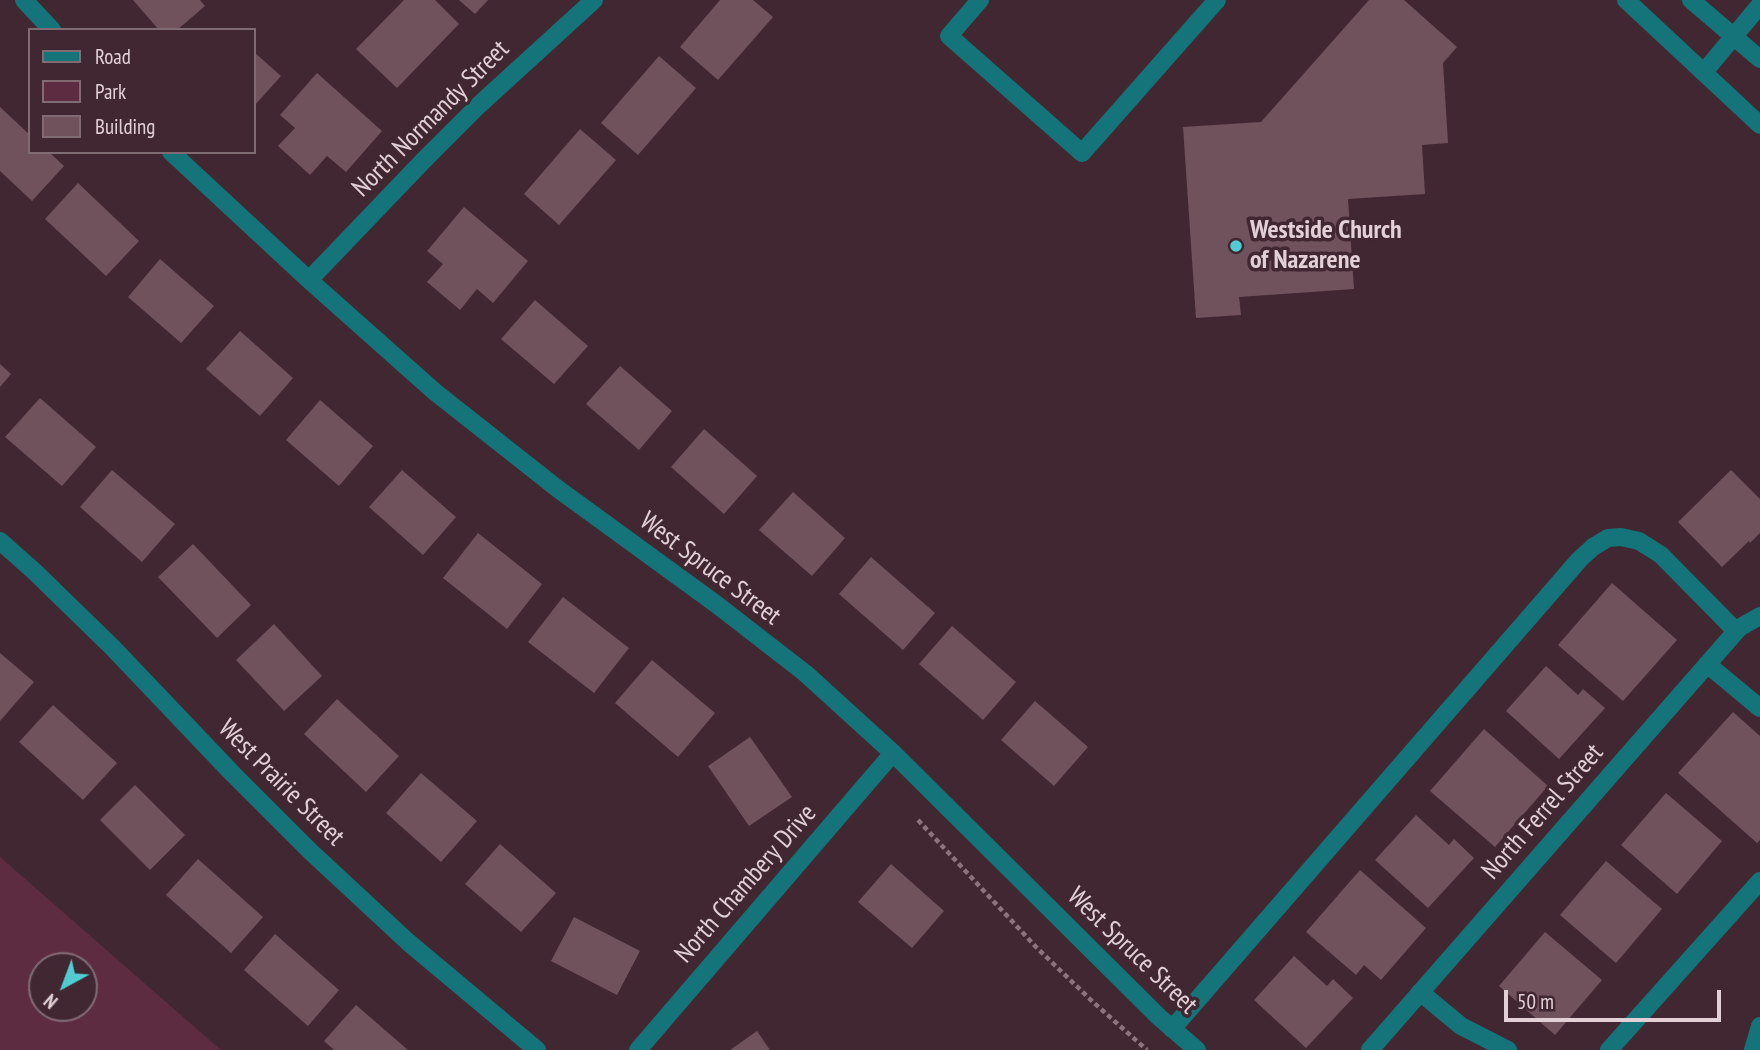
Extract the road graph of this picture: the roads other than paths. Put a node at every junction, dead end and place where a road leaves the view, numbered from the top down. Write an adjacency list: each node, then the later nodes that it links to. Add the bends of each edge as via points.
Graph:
1 (24, 0): 8 (street)
2 (594, 0): 14 (street, North Normandy Street, via 470,114)
3 (980, 0): 4 (street, via 949,36 1082,153)
4 (1217, 0)
5 (1626, 0): 11 (street)
6 (1691, 0): 9 (street)
7 (1760, 5): 9 (street)
8 (50, 28)
9 (1734, 37): 10 (street); 11 (street)
10 (1760, 59)
11 (1704, 72): 12 (street)
12 (1760, 125)
13 (173, 154): 14 (street, West Spruce Street)
14 (309, 280): 20 (street, West Spruce Street, via 435,391 805,673)
15 (0, 541): 25 (street, West Prairie Street, via 113,648 310,851 408,942)
16 (1760, 615): 17 (street, North Ferrel Street)
17 (1736, 631): 18 (street, North Ferrel Street); 24 (street, via 1661,555 1639,541 1608,538 1593,547)
18 (1707, 664): 19 (street); 22 (street, North Ferrel Street)
19 (1760, 708)
20 (893, 753): 24 (street, West Spruce Street); 26 (street, North Chambery Drive)
21 (1760, 881): 30 (street)
22 (1420, 992): 28 (street, North Ferrel Street); 29 (street, via 1461,1026)
23 (1760, 1026): 31 (street)
24 (1172, 1029): 27 (street, West Spruce Street)
25 (537, 1050)
26 (638, 1050)
27 (1197, 1050)
28 (1370, 1050)
29 (1508, 1050)
30 (1609, 1050)
31 (1753, 1050)

